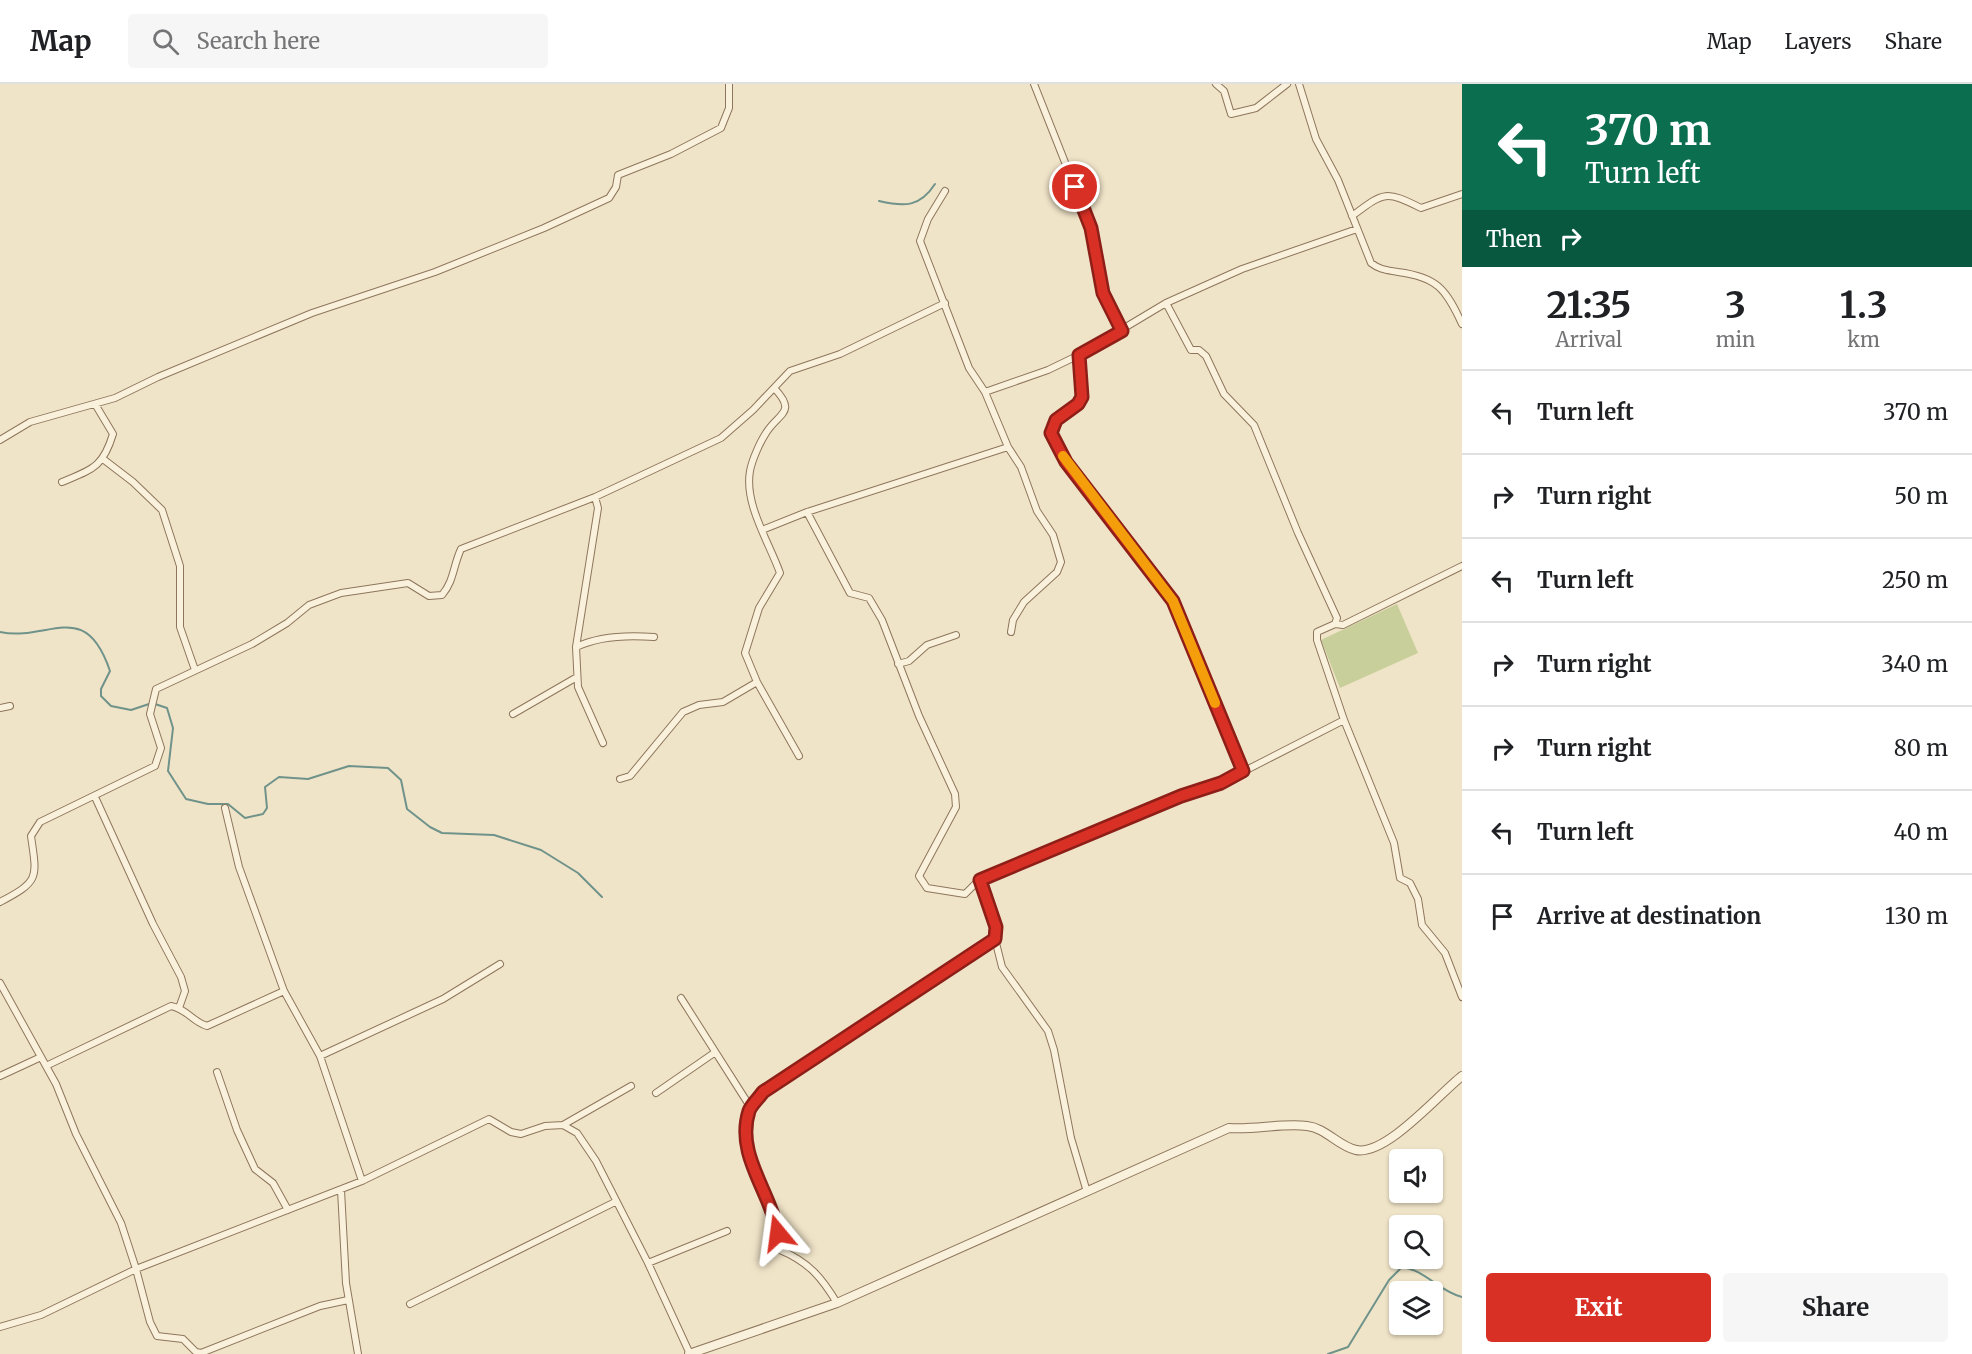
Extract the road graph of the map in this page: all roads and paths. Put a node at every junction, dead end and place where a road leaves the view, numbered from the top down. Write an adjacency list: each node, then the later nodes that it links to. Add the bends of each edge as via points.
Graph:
1 (729, 84): 17 (street, via 729,108 721,128 618,175 609,198 435,273 312,313)
2 (1034, 84): 13 (street, via 1091,228 1103,293)
3 (1216, 84): 4 (street, via 1224,91 1231,114 1256,108)
4 (1287, 84)
5 (1299, 84): 8 (street, via 1316,139)
6 (945, 191): 10 (street, via 920,241)
7 (1462, 194): 8 (street, via 1421,208 1395,195 1376,199)
8 (1352, 216): 9 (street)
9 (1357, 230): 11 (street, via 1242,269); 12 (street, via 1371,263 1378,269 1422,275 1442,288)
10 (945, 303): 15 (street, via 840,354 790,371); 16 (street, via 969,368)
11 (1167, 303): 13 (street); 26 (street, via 1191,350 1206,356 1224,394 1254,425 1337,618)
12 (1462, 324)
13 (1122, 331): 14 (street)
14 (1079, 355): 16 (street); 41 (street, via 1082,397 1056,420 1051,433 1066,462 1173,601)
15 (774, 388): 22 (street, via 722,438); 24 (street, via 786,407 766,432 750,472 754,516)
16 (985, 392): 19 (street)
17 (95, 404): 18 (street, via 30,422); 20 (street, via 113,434)
18 (0, 440)
19 (1008, 447): 23 (street); 27 (street, via 1022,467 1061,562 1057,572 1024,602)
20 (103, 459): 21 (street, via 96,468); 32 (street, via 162,510 180,566 180,627)
21 (62, 482)
22 (595, 497): 30 (street, via 598,508); 32 (street, via 461,549 451,584 442,595 429,596 408,583 340,593 309,605 252,644)
23 (807, 512): 24 (street); 31 (street, via 850,593 869,598 882,620)
24 (762, 530): 34 (street, via 780,573 759,608 745,653)
25 (1462, 566): 26 (street, via 1343,625)
26 (1335, 624): 38 (street, via 1317,632 1317,640)
27 (1011, 632)
28 (956, 635): 31 (street, via 927,645 909,661)
29 (654, 637): 30 (street, via 632,635 585,642)
30 (576, 647): 33 (street)
31 (898, 664): 45 (street, via 955,794 956,807 919,876 927,888 965,894)
32 (195, 670): 43 (street, via 156,689 150,714 161,748 155,766)
33 (577, 677): 37 (street); 39 (street)
34 (757, 682): 40 (street); 42 (street, via 723,702 683,712 630,776)
35 (10, 706): 36 (street)
36 (0, 708)
37 (513, 714)
38 (1344, 720): 41 (street); 51 (street, via 1394,843 1400,878 1410,883 1418,898 1422,925 1445,953)
39 (603, 743)
40 (799, 756)
41 (1243, 771): 45 (street)
42 (620, 779)
43 (96, 797): 46 (street, via 40,822 31,836 36,869 27,888); 53 (street, via 181,977 184,992)
44 (225, 808): 50 (street, via 239,867)
45 (980, 880): 47 (street, via 996,927)
46 (0, 902)
47 (995, 939): 63 (street, via 763,1092); 67 (street, via 1002,967 1048,1031)
48 (500, 964): 55 (street, via 443,999)
49 (0, 985): 56 (street)
50 (284, 990): 53 (street, via 207,1026); 55 (street)
51 (1462, 997)
52 (681, 998): 54 (street)
53 (179, 1008): 57 (street, via 171,1006)
54 (714, 1053): 62 (street); 63 (street)
55 (320, 1056): 65 (street)
56 (41, 1057): 57 (street); 59 (street)
57 (46, 1066): 72 (street, via 121,1223)
58 (217, 1072): 69 (street, via 255,1169 273,1183)
59 (0, 1076)
60 (1462, 1076): 67 (street, via 1408,1124 1367,1152 1353,1150 1310,1126 1229,1128)
61 (631, 1086): 64 (street)
62 (656, 1093)
63 (752, 1108): 75 (street, via 745,1148 775,1217 780,1250 821,1276)
64 (563, 1125): 65 (street, via 521,1134 489,1119); 68 (street, via 578,1133)
65 (362, 1181): 66 (street)
66 (341, 1190): 69 (street); 73 (street)
67 (1087, 1192): 75 (street)
68 (615, 1202): 71 (street); 74 (street)
69 (288, 1210): 72 (street)
70 (727, 1231): 71 (street)
71 (648, 1263): 79 (street)
72 (136, 1269): 76 (street, via 41,1315); 77 (street, via 157,1336 183,1339)
73 (348, 1300): 77 (street, via 320,1306 247,1333 219,1348); 78 (street)
74 (410, 1304)
75 (837, 1304): 79 (street)
76 (0, 1327)
77 (195, 1353)
78 (358, 1354)
79 (689, 1354)

